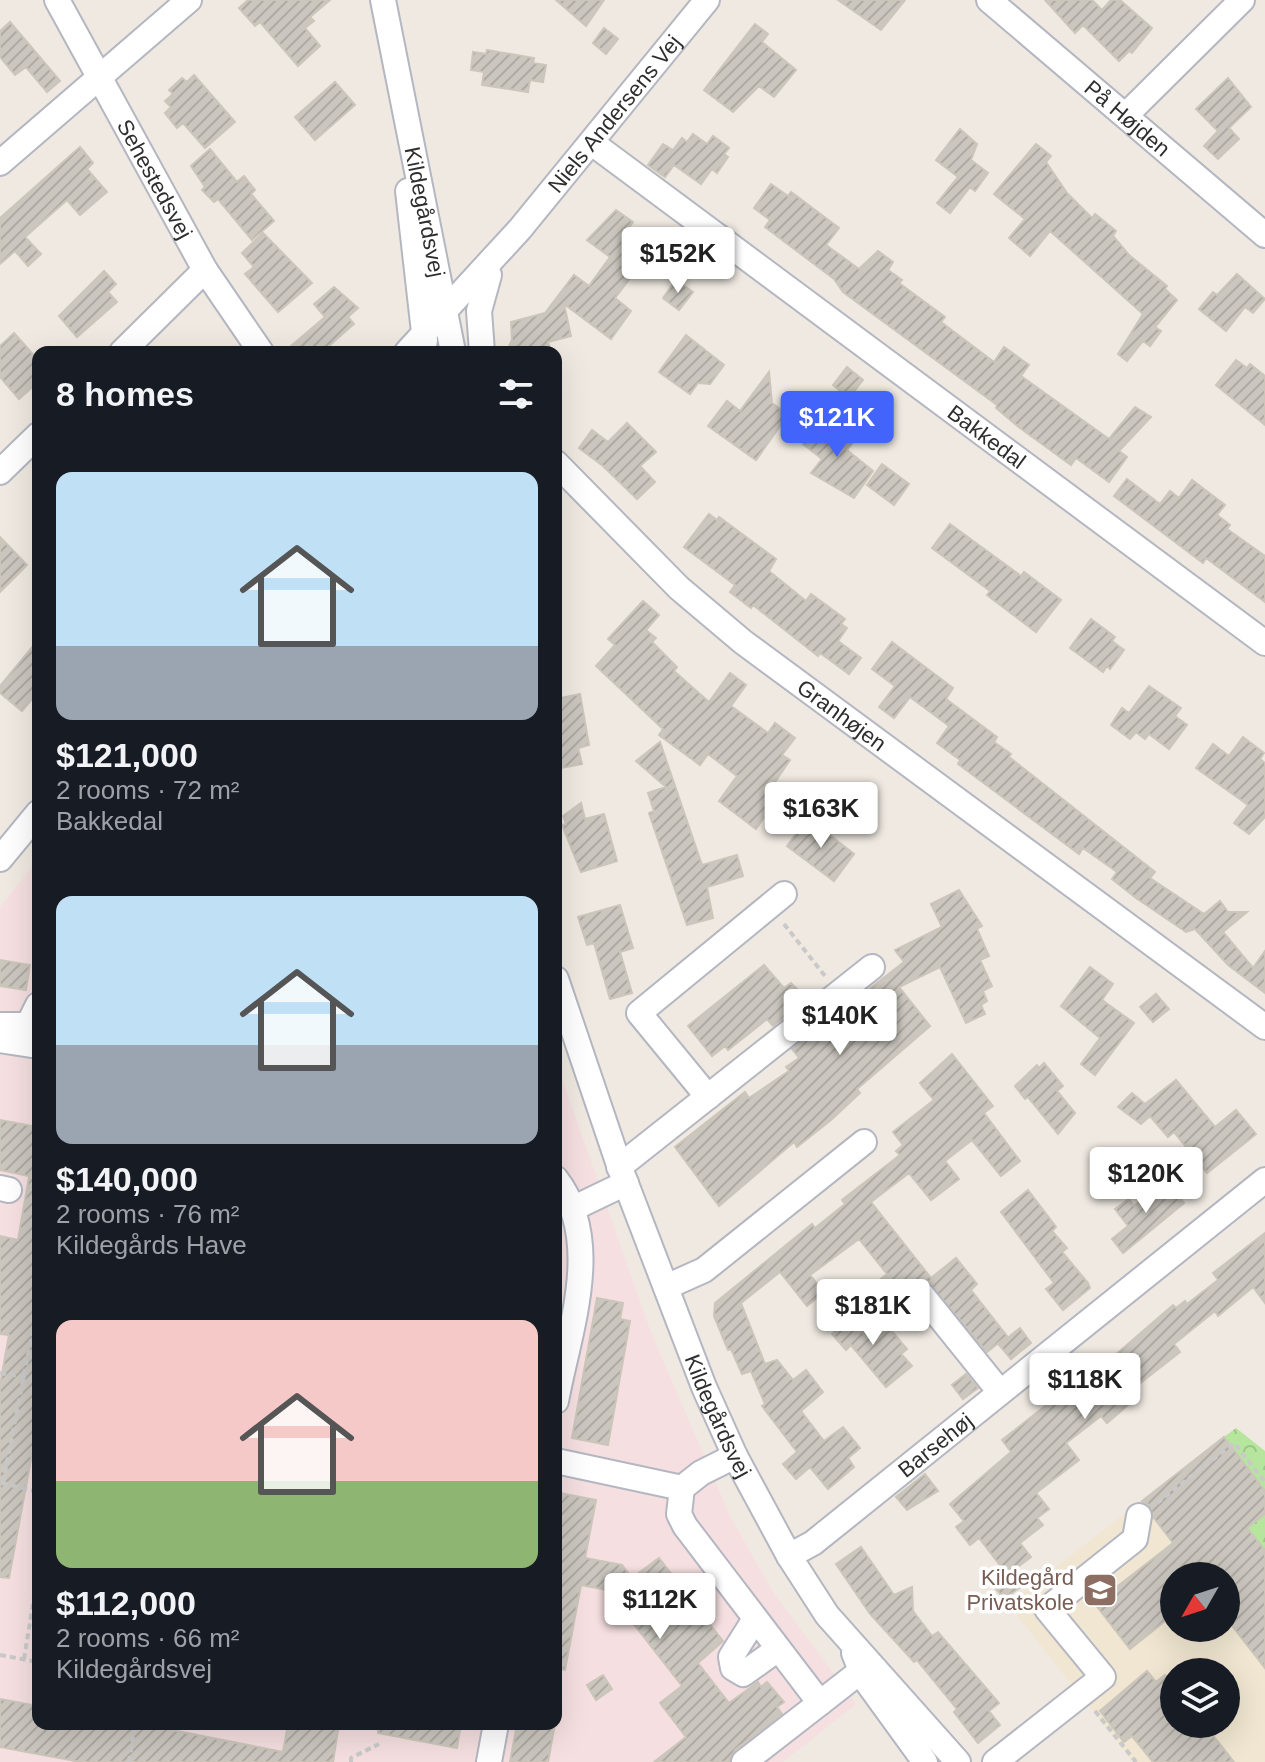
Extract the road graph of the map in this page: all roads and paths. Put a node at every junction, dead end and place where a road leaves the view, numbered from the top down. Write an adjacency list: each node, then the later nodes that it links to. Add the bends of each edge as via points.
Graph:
1 (57, 0): 8 (street, Sehestedsvej)
2 (189, 0): 8 (street)
3 (383, 0): 7 (street, Kildegårdsvej)
4 (707, 0): 10 (street, Niels Andersens Vej)
5 (989, 0): 9 (street, På Højden)
6 (1242, 0): 9 (street)
7 (398, 73): 16 (street, Kildegårdsvej); 17 (street, Kildegårdsvej)
8 (100, 76): 11 (street); 14 (street, Sehestedsvej)
9 (1126, 115): 13 (street, På Højden)
10 (592, 143): 12 (street, Niels Andersens Vej); 24 (street, Bakkedal)
11 (0, 163)
12 (520, 229): 15 (street, Niels Andersens Vej); 16 (street, Niels Andersens Vej)
13 (1265, 235)
14 (205, 270): 18 (street); 19 (street, Sehestedsvej)
15 (489, 275): 16 (street, Niels Andersens Vej); 20 (street, via 479,311)
16 (450, 330): 17 (street, Niels Andersens Vej)
17 (428, 345)
18 (128, 346)
19 (257, 346)
20 (482, 346)
21 (32, 441): 23 (street)
22 (562, 469): 33 (street, Granhøjen, via 679,588 743,642)
23 (0, 472)
24 (1265, 643)
25 (32, 820): 26 (street)
26 (0, 859)
27 (777, 900): 29 (path); 38 (street, via 639,1013)
28 (872, 967): 29 (street)
29 (839, 993): 38 (street)
30 (562, 997): 40 (street, Kildegårdsvej)
31 (32, 1017): 32 (street, via 28,1025)
32 (0, 1025)
33 (1265, 1027)
34 (0, 1040): 35 (street)
35 (32, 1045)
36 (0, 1053): 37 (street)
37 (32, 1056)
38 (708, 1097): 40 (street)
39 (864, 1142): 44 (street, via 704,1270)
40 (622, 1175): 43 (street); 44 (street, Kildegårdsvej)
41 (1265, 1180): 54 (street, Barsehøj)
42 (562, 1189): 43 (street)
43 (574, 1208): 46 (street, via 581,1254)
44 (666, 1287): 55 (street, Kildegårdsvej)
45 (922, 1295): 54 (street)
46 (565, 1301): 47 (street)
47 (562, 1334)
48 (32, 1338): 49 (path)
49 (29, 1356): 50 (path); 52 (path)
50 (32, 1356)
51 (0, 1373): 52 (path)
52 (24, 1376): 53 (path); 58 (path)
53 (32, 1378)
54 (1000, 1392): 62 (street, Barsehøj, via 813,1543)
55 (735, 1456): 59 (street); 62 (street, Kildegårdsvej)
56 (562, 1462): 59 (street)
57 (1265, 1482): 61 (path, via 1234,1443)
58 (1, 1483): 60 (path)
59 (682, 1488): 64 (street, via 679,1514 685,1526)
60 (32, 1491)
61 (1139, 1516): 71 (street, via 1135,1539 1047,1609 1103,1677)
62 (789, 1556): 65 (street, Kildegårdsvej)
63 (32, 1610): 68 (path)
64 (755, 1619): 66 (street); 66 (street, via 731,1657 733,1668 743,1674)
65 (851, 1647): 70 (street, Kildegårdsvej); 81 (street, Kildegårdsvej, via 881,1672)
66 (778, 1649): 72 (street)
67 (0, 1655): 68 (path)
68 (24, 1659): 69 (path)
69 (32, 1661)
70 (861, 1671): 72 (street); 80 (street, Kildegårdsvej)
71 (1081, 1694): 82 (street); 83 (path)
72 (820, 1703): 79 (street)
73 (134, 1730): 76 (path)
74 (495, 1730): 78 (street)
75 (379, 1744): 77 (path)
76 (129, 1762)
77 (351, 1762)
78 (489, 1762)
79 (744, 1762)
80 (925, 1762)
81 (958, 1762)
82 (995, 1762)
83 (1136, 1762)

